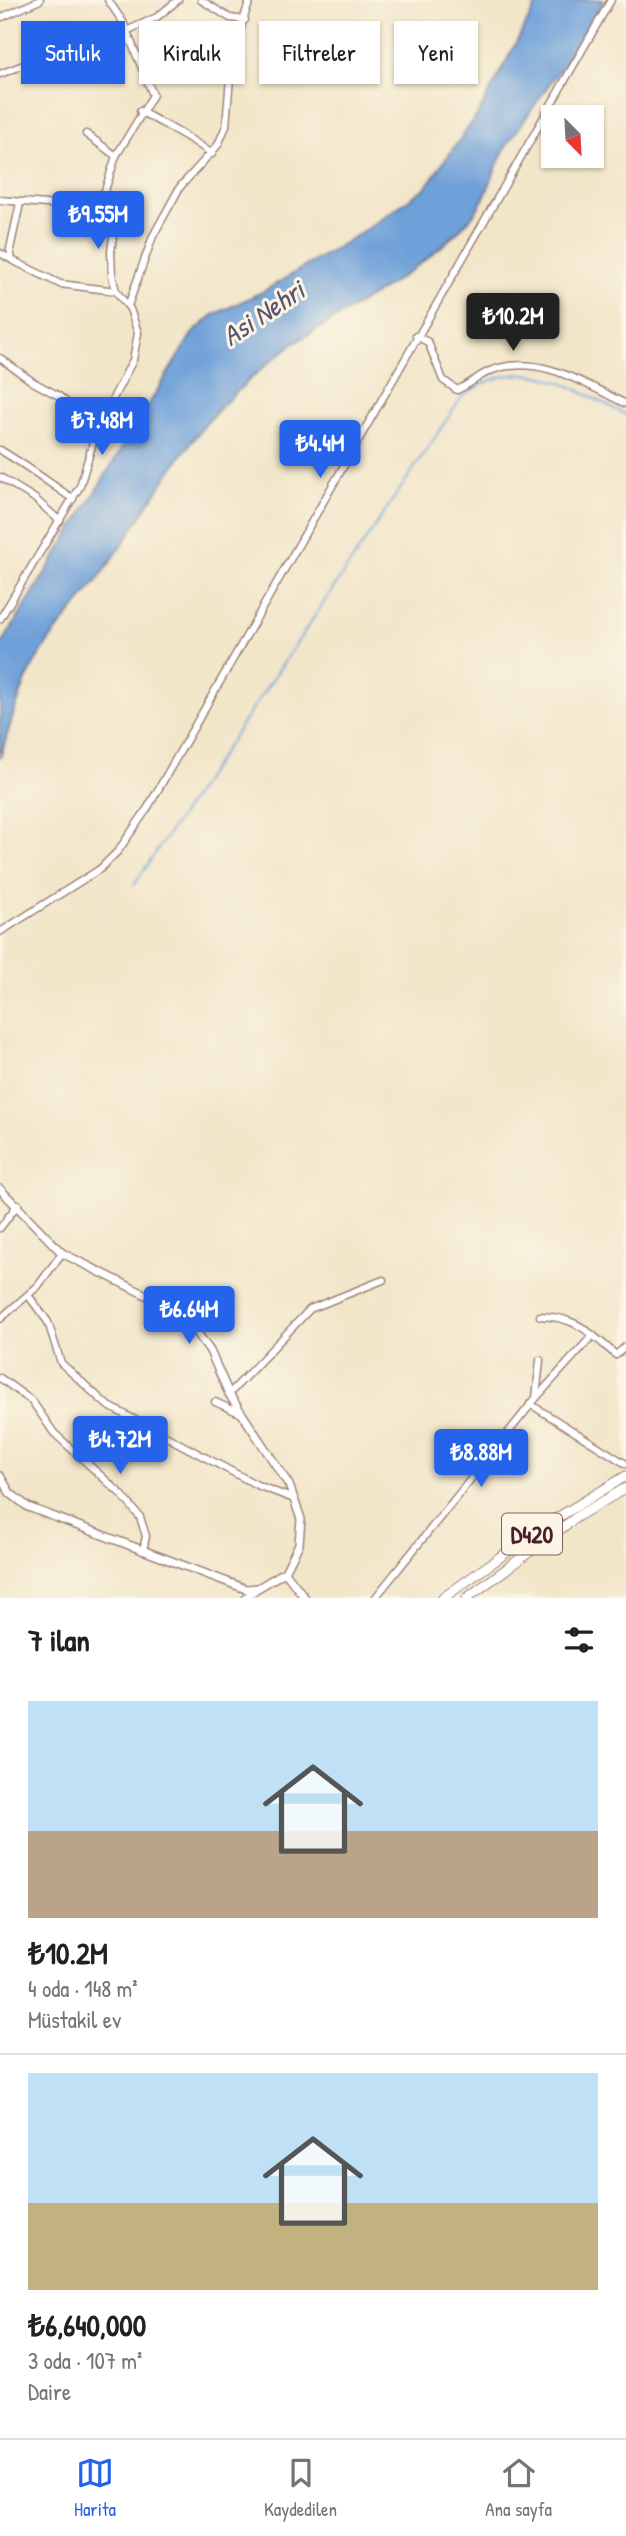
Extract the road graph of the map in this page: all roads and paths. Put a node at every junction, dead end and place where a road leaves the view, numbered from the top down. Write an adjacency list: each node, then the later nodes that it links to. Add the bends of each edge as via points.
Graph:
1 (40, 0): 7 (street)
2 (108, 0): 9 (street)
3 (178, 0): 9 (street)
4 (201, 0): 8 (street, via 230,18)
5 (250, 0): 8 (street)
6 (611, 0): 22 (street)
7 (0, 18)
8 (245, 20): 13 (street, via 232,53 226,126)
9 (127, 32): 10 (street); 11 (street, via 152,95)
10 (0, 74)
11 (140, 111): 13 (street, via 180,130); 14 (street)
12 (86, 134): 14 (street)
13 (212, 154): 21 (street, via 180,187 153,236)
14 (116, 156): 17 (street)
15 (0, 200): 16 (street)
16 (20, 203): 17 (street, via 92,208); 19 (street, via 10,249)
17 (101, 203): 20 (street, via 116,215 111,251)
18 (0, 253): 19 (street)
19 (12, 260): 20 (street, via 60,284)
20 (116, 291): 21 (street)
21 (128, 306): 25 (street, via 138,342)
22 (416, 336): 24 (street, via 428,342 443,380 457,390 491,370 525,365 562,373); 31 (street, via 175,763 130,834 100,869)
23 (0, 358): 25 (street, via 59,396)
24 (626, 404)
25 (97, 429): 28 (street)
26 (0, 450): 28 (street)
27 (0, 477): 29 (street)
28 (73, 499): 29 (street)
29 (60, 521): 30 (street)
30 (0, 619)
31 (0, 932)
32 (0, 1189): 33 (street)
33 (18, 1204): 34 (street); 35 (street)
34 (0, 1228)
35 (62, 1253): 37 (street); 44 (street, via 174,1309 210,1351)
36 (383, 1280): 44 (street, via 310,1309)
37 (27, 1295): 39 (street); 53 (street, via 48,1322 61,1363 107,1405 257,1485)
38 (540, 1316): 40 (street, via 571,1320)
39 (0, 1319)
40 (593, 1335): 41 (street, via 616,1355); 45 (street)
41 (626, 1346)
42 (540, 1360): 45 (street)
43 (0, 1378): 54 (street, via 33,1401 54,1433 122,1495 140,1517 146,1536)
44 (229, 1394): 48 (street)
45 (536, 1398): 47 (street)
46 (215, 1402): 48 (street)
47 (530, 1404): 49 (street); 59 (street)
48 (247, 1417): 53 (street)
49 (626, 1464)
50 (0, 1476): 54 (street, via 10,1493 29,1507)
51 (626, 1476): 60 (main road, D420, via 542,1527)
52 (626, 1488): 61 (main road, D420, via 578,1516)
53 (294, 1499): 55 (street, via 301,1520 299,1544)
54 (143, 1551): 56 (street, via 246,1589)
55 (285, 1572): 56 (street); 58 (street)
56 (258, 1588): 57 (street)
57 (245, 1598)
58 (305, 1598)
59 (375, 1598)
60 (443, 1598)
61 (467, 1598)

